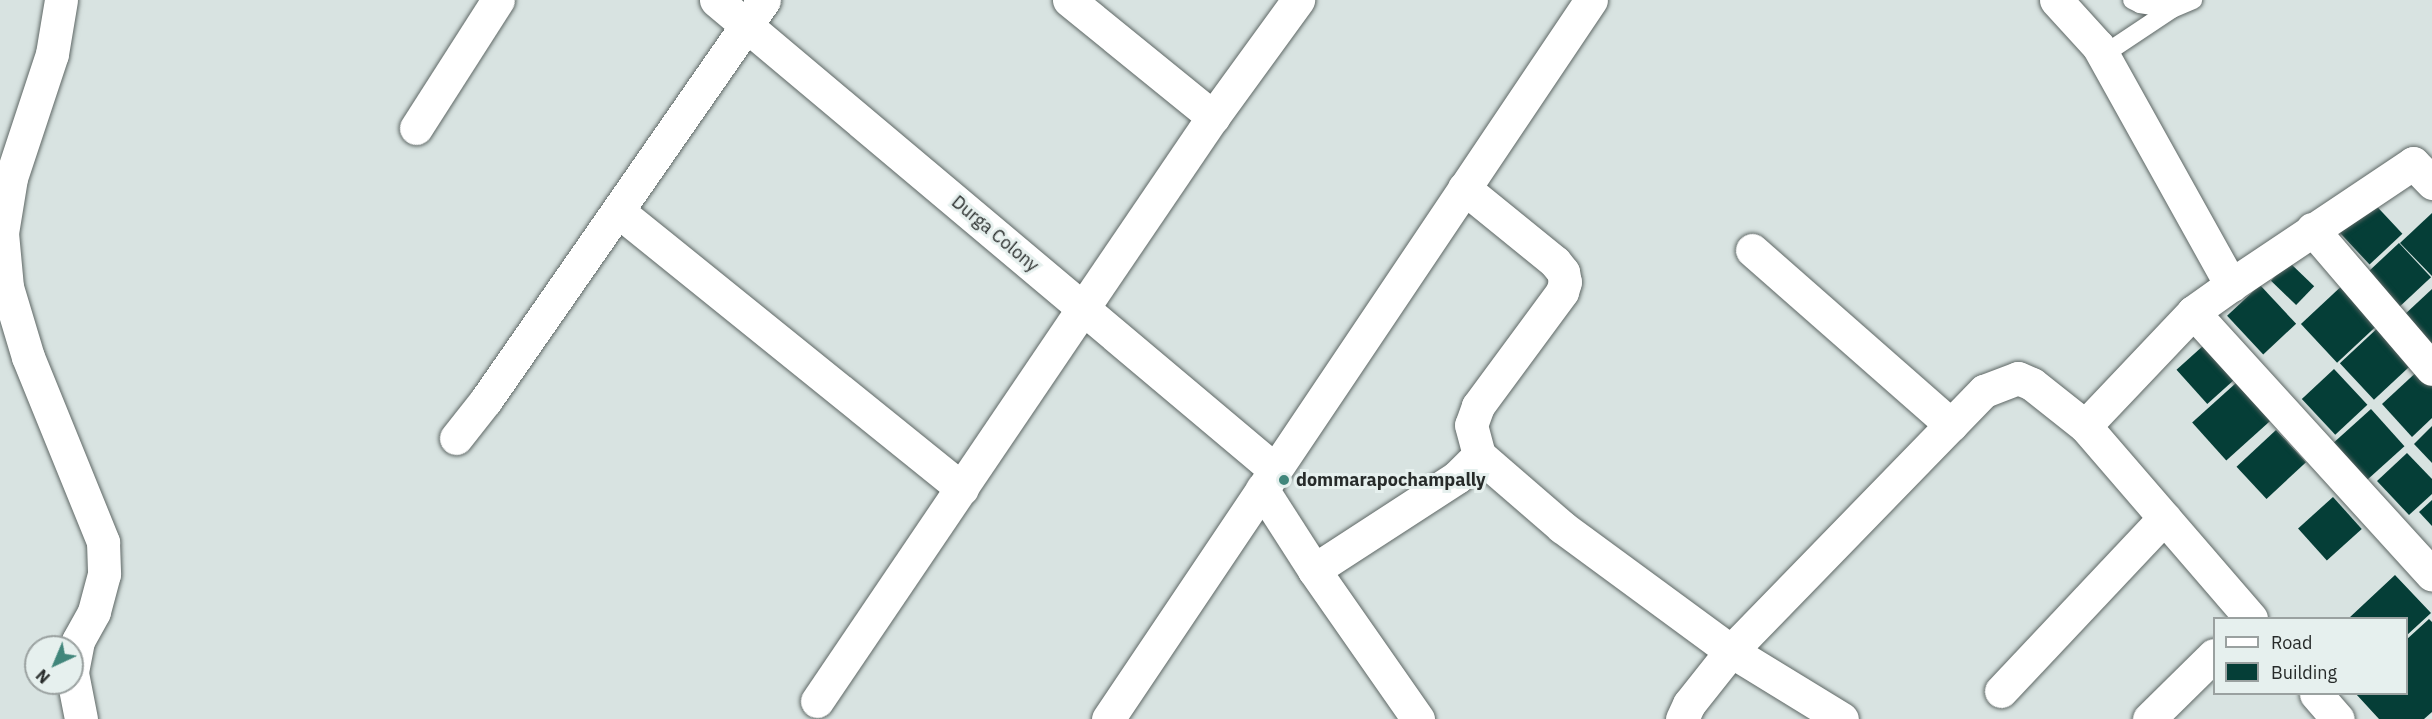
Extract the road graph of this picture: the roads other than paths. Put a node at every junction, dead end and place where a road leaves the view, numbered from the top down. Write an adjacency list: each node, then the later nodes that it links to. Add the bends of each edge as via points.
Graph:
1 (61, 0): 39 (street, via 52,54 12,178 3,233 7,287 28,357 103,542 104,574 94,612 78,641 72,672)
2 (498, 0): 14 (street)
3 (716, 0): 11 (street, Durga Colony)
4 (1069, 0): 13 (street)
5 (1298, 0): 13 (street)
6 (1591, 0): 16 (street)
7 (2056, 0): 12 (street)
8 (2132, 0): 10 (lane)
9 (2193, 0): 10 (lane)
10 (2172, 9): 12 (lane)
11 (755, 13): 17 (street); 21 (street, Durga Colony)
12 (2103, 55): 20 (street)
13 (1213, 117): 21 (street)
14 (416, 128)
15 (2426, 167): 18 (street)
16 (1464, 188): 27 (street, via 1555,262 1565,282 1562,292 1478,406 1471,425); 28 (street)
17 (618, 211): 26 (street); 29 (street)
18 (2312, 229): 20 (street); 23 (street)
19 (1752, 250): 24 (street)
20 (2231, 285): 22 (street)
21 (1083, 308): 28 (street, Durga Colony); 29 (street)
22 (2193, 312): 25 (street); 32 (street)
23 (2432, 369)
24 (1951, 425): 25 (street, via 1984,391 2018,378 2032,384); 34 (street)
25 (2085, 426): 30 (street)
26 (456, 438)
27 (1479, 455): 31 (street, via 1457,477); 34 (street, via 1562,526)
28 (1268, 479): 31 (street, Durga Colony); 40 (street)
29 (962, 489): 38 (street)
30 (2164, 518): 33 (street); 36 (street)
31 (1314, 570): 41 (street, Durga Colony)
32 (2432, 575)
33 (2250, 617)
34 (1731, 651): 42 (street, via 1689,704); 43 (street)
35 (2213, 656): 44 (street)
36 (2001, 691)
37 (2318, 695): 45 (street)
38 (817, 701)
39 (81, 719)
40 (1108, 719)
41 (1418, 719)
42 (1682, 719)
43 (1842, 719)
44 (2150, 719)
45 (2337, 719)

